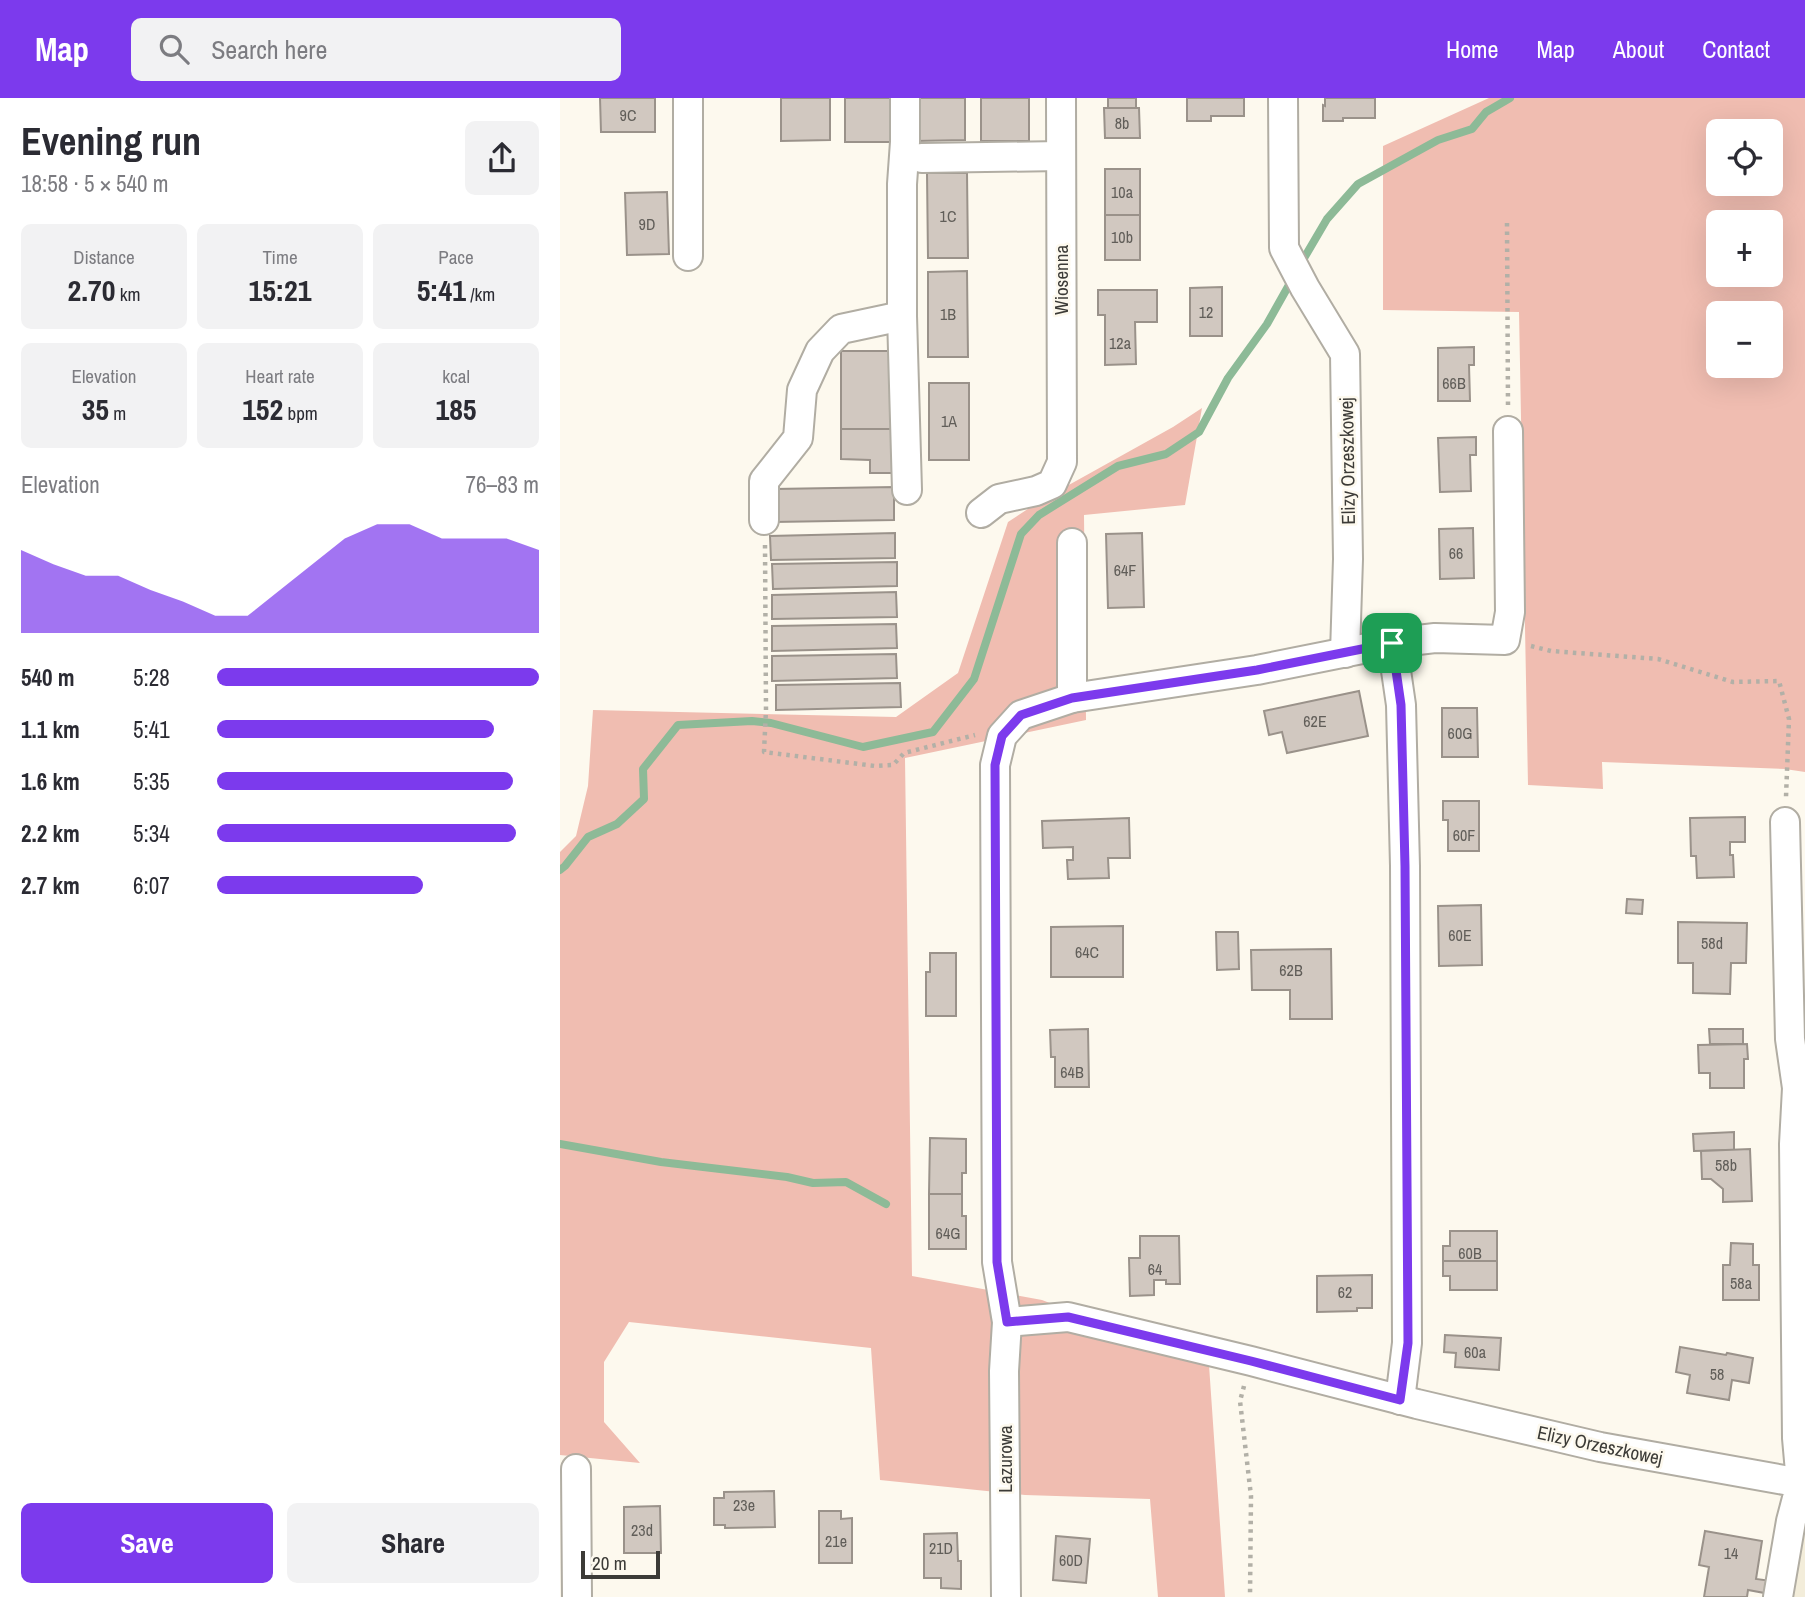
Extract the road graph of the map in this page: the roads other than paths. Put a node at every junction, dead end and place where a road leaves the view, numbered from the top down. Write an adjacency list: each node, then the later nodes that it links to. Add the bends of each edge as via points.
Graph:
1 (688, 98): 7 (street)
2 (905, 98): 8 (street)
3 (1061, 98): 5 (street, Wiosenna)
4 (1283, 98): 15 (street, Elizy Orzeszkowej, via 1284,248 1345,354 1349,559)
5 (1060, 156): 6 (street); 11 (street, Wiosenna, via 1062,462 1052,484 999,499)
6 (922, 158)
7 (688, 256)
8 (902, 316): 10 (street); 12 (street, via 841,329 820,351 802,390 799,438 764,481)
9 (1508, 431): 14 (street, via 1510,612 1506,640 1435,638)
10 (907, 489)
11 (981, 513)
12 (764, 520)
13 (1072, 543): 16 (street)
14 (1392, 643): 15 (street); 21 (street, via 1401,705 1405,866 1408,1343)
15 (1345, 653): 16 (street)
16 (1072, 698): 19 (street, via 1021,715 1002,736 995,765 997,1262)
17 (1785, 822): 18 (street, via 1790,1040)
18 (1801, 1088): 20 (street, via 1794,1143)
19 (1007, 1322): 21 (street, Elizy Orzeszkowej, via 1068,1317); 25 (street, Lazurowa)
20 (1801, 1343): 23 (street, via 1797,1438)
21 (1400, 1400): 23 (street, Elizy Orzeszkowej, via 1600,1447)
22 (576, 1469): 24 (street)
23 (1803, 1483): 26 (street, via 1791,1521)
24 (577, 1597)
25 (1006, 1597)
26 (1778, 1597)

